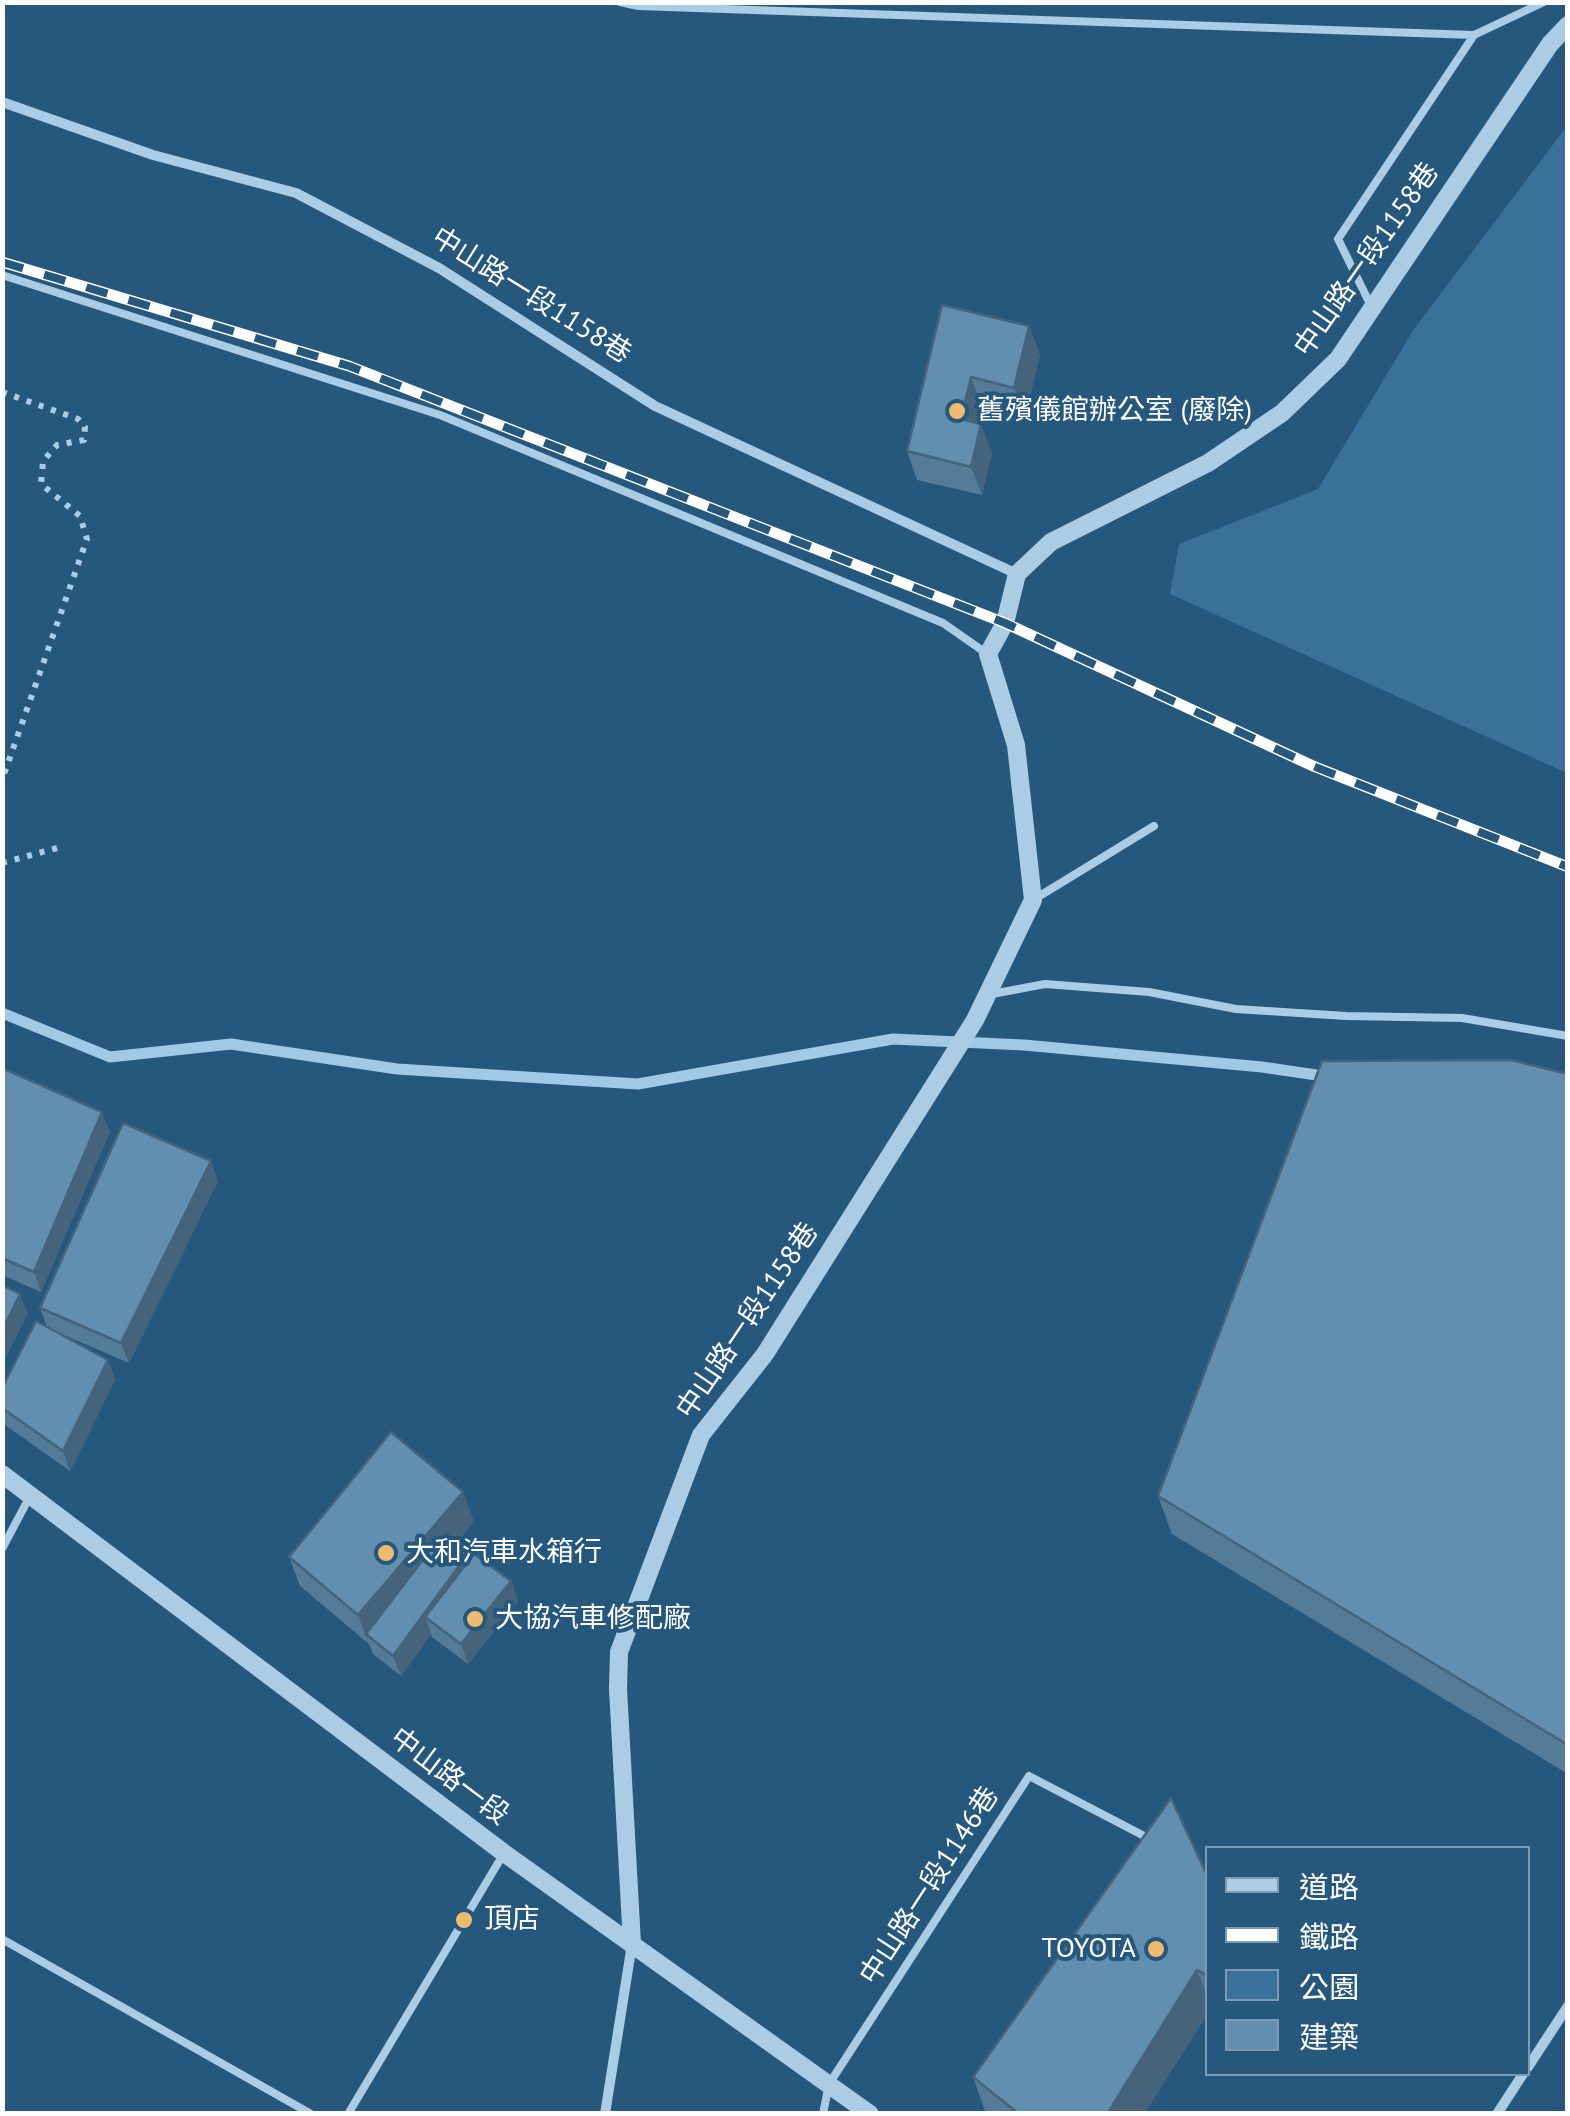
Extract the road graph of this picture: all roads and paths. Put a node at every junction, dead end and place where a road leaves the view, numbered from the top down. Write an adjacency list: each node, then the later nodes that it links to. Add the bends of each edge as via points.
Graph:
1 (620, 2): 3 (lane)
2 (1544, 2): 5 (lane)
3 (684, 5): 5 (lane)
4 (1568, 26): 8 (street, 中山路一段1158巷)
5 (1474, 35): 8 (lane, via 1338,238)
6 (2, 102): 10 (street, 中山路一段1158巷, via 153,155 296,192 439,268 655,406)
7 (2, 275): 11 (lane, via 440,415 942,623)
8 (1371, 308): 10 (street, 中山路一段1158巷, via 1338,358 1282,413 1208,463 1051,542)
9 (2, 392): 12 (path, via 85,427 84,440 57,445 43,461 41,484 80,516 87,538)
10 (1017, 574): 11 (street, via 1005,622)
11 (988, 654): 16 (street, via 1016,745)
12 (2, 780)
13 (1154, 826): 16 (lane)
14 (57, 848): 15 (path)
15 (2, 864)
16 (1033, 900): 17 (street, 中山路一段1158巷)
17 (988, 994): 18 (lane, via 1046,984 1149,992 1236,1009 1462,1018); 25 (street, 中山路一段1158巷, via 766,1354 701,1436 619,1652)
18 (1568, 1036)
19 (2, 1474): 20 (street, 中山路一段)
20 (32, 1494): 21 (lane); 23 (street, 中山路一段)
21 (2, 1550)
22 (1148, 1838): 29 (lane, 中山路一段1146巷, via 1029,1776)
23 (504, 1853): 25 (street, 中山路一段); 31 (lane)
24 (2, 1939): 30 (lane)
25 (632, 1944): 29 (street, 中山路一段); 32 (street)
26 (1568, 2006): 27 (street)
27 (1530, 2064)
28 (1522, 2076): 35 (street)
29 (828, 2084): 33 (lane); 34 (street, 中山路一段)
30 (311, 2114)
31 (348, 2114)
32 (605, 2114)
33 (823, 2114)
34 (870, 2114)
35 (1496, 2114)

